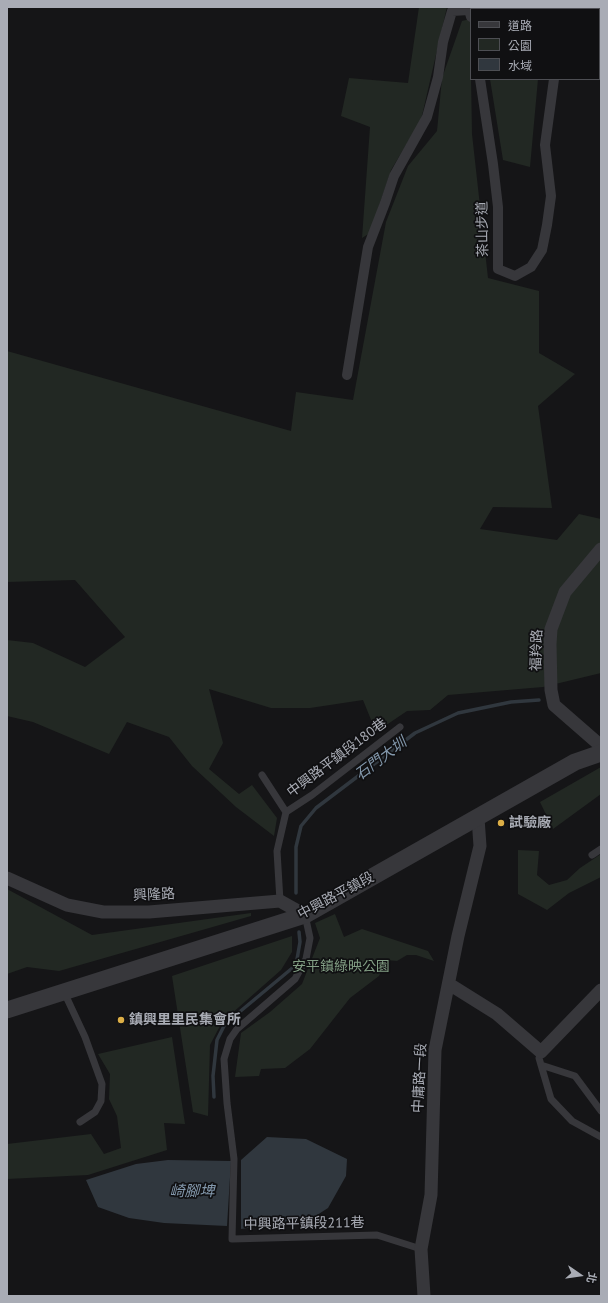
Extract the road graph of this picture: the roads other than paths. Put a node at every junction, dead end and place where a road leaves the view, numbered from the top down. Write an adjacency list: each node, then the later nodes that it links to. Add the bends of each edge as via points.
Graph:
1 (470, 14): 4 (street, via 469,10 452,11 427,117 394,176 368,247)
2 (480, 80): 3 (street, 茶山步道, via 498,207 498,269 515,276 531,267 542,250 547,225 551,196 545,145)
3 (554, 80)
4 (347, 375)
5 (601, 549): 7 (street, 福羚路, via 565,592 551,629 550,644 551,690 554,705)
6 (400, 727): 10 (lane, 中興路平鎮段180巷)
7 (601, 746)
8 (601, 753): 11 (street, 中興路平鎮段, via 575,762)
9 (262, 775): 10 (lane)
10 (286, 812): 15 (lane, 中興路平鎮段180巷, via 277,851)
11 (478, 818): 16 (street, 中興路平鎮段); 17 (street, 中庸路一段, via 480,846)
12 (601, 849): 13 (lane)
13 (592, 855)
14 (7, 878): 15 (street, 興隆路, via 67,905 103,912 149,912)
15 (280, 901): 16 (street)
16 (305, 915): 19 (street, 中興路平鎮段); 25 (lane, 中興路平鎮段211巷, via 310,938 306,959 295,979 237,1029 230,1039 224,1059 226,1103 234,1158 232,1239 377,1235)
17 (449, 984): 21 (street, via 497,1014); 25 (street, 中庸路一段, via 435,1050 431,1195)
18 (601, 990): 21 (street, via 551,1044)
19 (64, 992): 20 (street, 中興路平鎮段); 23 (lane, via 102,1084 101,1101 95,1112)
20 (7, 1010)
21 (541, 1059): 22 (lane, via 575,1076); 24 (lane, via 551,1099 572,1121)
22 (601, 1111)
23 (80, 1122)
24 (601, 1137)
25 (421, 1249): 26 (street, 中庸路一段)
26 (424, 1296)

